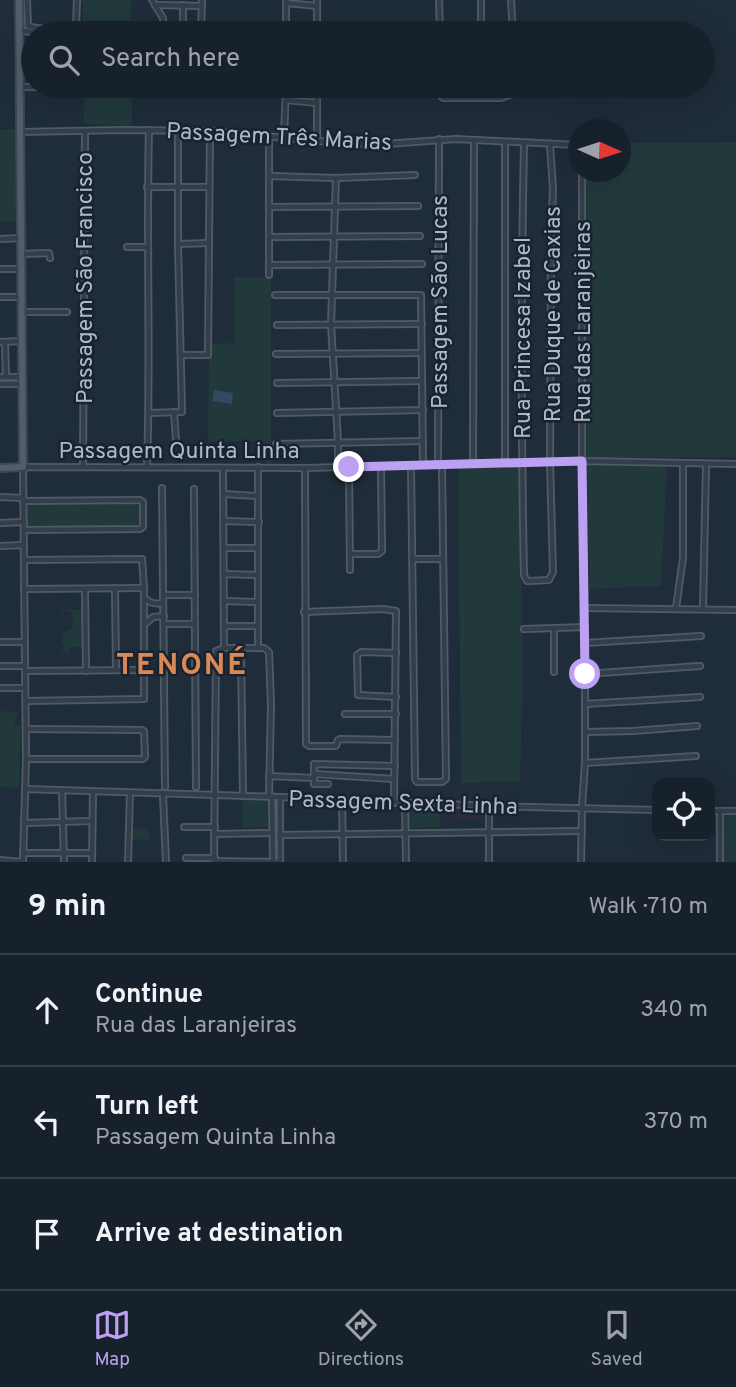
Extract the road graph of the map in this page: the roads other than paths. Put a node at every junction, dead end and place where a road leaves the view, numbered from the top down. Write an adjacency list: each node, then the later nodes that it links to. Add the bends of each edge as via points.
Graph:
1 (19, 0): 23 (main road)
2 (27, 0): 13 (street)
3 (77, 0): 14 (street)
4 (439, 0): 20 (street)
5 (481, 0): 21 (street)
6 (511, 0): 22 (street)
7 (286, 1): 11 (street); 18 (street)
8 (153, 3): 9 (street); 15 (street)
9 (176, 3): 12 (street)
10 (202, 3): 12 (street); 17 (street)
11 (317, 3): 19 (street)
12 (183, 5): 16 (street)
13 (27, 21)
14 (76, 21)
15 (163, 21)
16 (183, 21)
17 (201, 21)
18 (286, 21)
19 (317, 21)
20 (440, 21)
21 (481, 21)
22 (512, 21)
23 (19, 31): 24 (main road)
24 (20, 87): 34 (main road)
25 (317, 98): 29 (street)
26 (443, 98): 27 (street)
27 (501, 98)
28 (286, 100): 29 (street); 36 (street)
29 (317, 103): 39 (street)
30 (149, 130): 31 (street, Passagem Três Marias); 32 (street, Passagem Três Marias); 48 (street)
31 (85, 131): 34 (street, Passagem Três Marias); 113 (street, Passagem São Francisco)
32 (178, 131): 33 (street, Passagem Três Marias); 49 (street)
33 (210, 131): 35 (street, Passagem Três Marias); 50 (street)
34 (21, 132): 57 (main road)
35 (269, 137): 36 (street, Passagem Três Marias); 45 (street)
36 (285, 138): 39 (street, Passagem Três Marias)
37 (439, 139): 38 (street, Passagem Três Marias); 39 (street, Passagem Três Marias, via 386,144); 111 (street, Passagem São Lucas)
38 (474, 139): 40 (street, Passagem Três Marias); 106 (street)
39 (317, 141)
40 (505, 142): 41 (street, Passagem Três Marias); 103 (street)
41 (524, 143): 42 (street, Passagem Três Marias); 104 (street, Rua Princesa Izabel)
42 (550, 144): 43 (street, Passagem Três Marias); 102 (street, Rua Duque de Caxias)
43 (568, 145)
44 (415, 175): 46 (street)
45 (269, 176): 46 (street); 52 (street)
46 (336, 178): 53 (street)
47 (582, 182): 101 (street, Rua das Laranjeiras)
48 (147, 187): 49 (street); 62 (street)
49 (179, 187): 50 (street); 60 (street)
50 (209, 187): 59 (street)
51 (418, 206): 53 (street)
52 (269, 207): 53 (street); 55 (street)
53 (336, 207): 56 (street)
54 (420, 236): 56 (street)
55 (269, 237): 56 (street); 66 (street)
56 (335, 237): 67 (street)
57 (21, 238): 58 (street); 63 (main road)
58 (0, 239)
59 (209, 243): 60 (street); 85 (street, via 208,355)
60 (178, 244): 85 (street)
61 (127, 247): 62 (street)
62 (148, 247): 95 (street)
63 (21, 254): 64 (street, via 49,253); 68 (main road)
64 (50, 258)
65 (422, 264): 67 (street)
66 (269, 265): 67 (street); 70 (street)
67 (332, 265): 72 (street)
68 (22, 268): 69 (street); 73 (main road)
69 (0, 269)
70 (269, 275)
71 (275, 295): 72 (street)
72 (332, 295): 77 (street); 78 (street, via 420,294)
73 (22, 297): 74 (street); 75 (main road)
74 (0, 298)
75 (21, 312): 76 (street); 80 (main road)
76 (67, 312)
77 (331, 324): 78 (street); 79 (street); 82 (street)
78 (422, 324): 83 (street)
79 (276, 325)
80 (22, 341): 81 (street); 87 (main road)
81 (3, 343): 86 (street)
82 (332, 353): 83 (street); 84 (street); 89 (street)
83 (422, 353): 88 (street)
84 (276, 354)
85 (181, 355): 94 (street, via 182,412)
86 (3, 377): 87 (street)
87 (23, 380): 91 (street); 112 (main road)
88 (422, 381): 89 (street); 92 (street)
89 (334, 382): 90 (street); 93 (street)
90 (277, 383)
91 (0, 384)
92 (423, 410): 93 (street); 98 (street)
93 (336, 411): 96 (street); 99 (street)
94 (174, 412): 95 (street); 97 (street)
95 (149, 413): 114 (street)
96 (277, 413)
97 (176, 440)
98 (423, 441): 99 (street); 110 (street)
99 (338, 442): 100 (street); 116 (street)
100 (276, 444)
101 (582, 461): 102 (street, Passagem Quinta Linha); 105 (street, Passagem Quinta Linha); 155 (street, Rua das Laranjeiras)
102 (551, 462): 104 (street, Passagem Quinta Linha); 144 (street, Rua Duque de Caxias, via 552,577 529,581)
103 (505, 463): 104 (street, Passagem Quinta Linha); 106 (street, Passagem Quinta Linha)
104 (522, 463): 144 (street, Rua Princesa Izabel)
105 (683, 463): 107 (street, Passagem Quinta Linha); 156 (street, via 683,558)
106 (473, 464): 111 (street, Passagem Quinta Linha)
107 (706, 464): 108 (street, Passagem Quinta Linha); 157 (street)
108 (736, 464)
109 (411, 465): 110 (street, Passagem Quinta Linha); 118 (street, Passagem Quinta Linha); 138 (street)
110 (423, 465): 111 (street, Passagem Quinta Linha)
111 (440, 465): 139 (street, Passagem São Lucas)
112 (23, 467): 113 (street, Passagem Quinta Linha); 119 (main road, Passagem Quinta Linha); 127 (street)
113 (83, 467): 114 (street, Passagem Quinta Linha)
114 (147, 467): 120 (street, Passagem Quinta Linha)
115 (258, 467): 120 (street, Passagem Quinta Linha); 121 (street, Passagem Quinta Linha); 125 (street)
116 (338, 467): 117 (street, Passagem Quinta Linha); 121 (street, Passagem Quinta Linha)
117 (349, 467): 118 (street, Passagem Quinta Linha); 137 (street)
118 (381, 467): 137 (street, via 382,551)
119 (0, 468)
120 (223, 468): 124 (street)
121 (305, 468): 159 (street)
122 (162, 488): 149 (street)
123 (194, 489): 150 (street)
124 (224, 494): 125 (street); 128 (street)
125 (258, 496): 130 (street)
126 (0, 497): 127 (street)
127 (23, 500): 129 (street); 132 (street, via 143,502 140,529)
128 (224, 521): 130 (street); 135 (street)
129 (24, 522): 131 (street); 132 (street)
130 (259, 522): 136 (street)
131 (0, 523)
132 (24, 530): 133 (street)
133 (24, 545): 134 (street); 140 (street)
134 (0, 546)
135 (224, 548): 136 (street); 142 (street)
136 (258, 548): 143 (street)
137 (350, 554): 141 (street)
138 (413, 559): 139 (street); 139 (street, Passagem São Lucas, via 418,782 446,779)
139 (443, 559)
140 (24, 560): 146 (street, via 142,559); 147 (street)
141 (350, 569)
142 (224, 574): 143 (street); 152 (street)
143 (258, 575): 153 (street)
144 (524, 575)
145 (115, 588): 146 (street); 148 (street); 180 (street)
146 (144, 588): 151 (street)
147 (24, 589): 148 (street); 171 (street)
148 (85, 589): 182 (street)
149 (163, 595): 150 (street); 154 (street)
150 (195, 595): 162 (street)
151 (144, 597): 154 (street); 163 (street)
152 (224, 601): 153 (street); 164 (street)
153 (258, 602): 165 (street)
154 (163, 603): 160 (street)
155 (585, 608): 156 (street); 166 (street, Rua das Laranjeiras)
156 (676, 608): 157 (street)
157 (703, 609): 158 (street)
158 (736, 610)
159 (304, 612): 176 (street, via 394,610); 196 (street, via 306,744)
160 (163, 616): 161 (street); 163 (street)
161 (164, 624): 162 (street); 205 (street)
162 (195, 624): 206 (street)
163 (144, 625): 181 (street)
164 (225, 626): 165 (street); 173 (street)
165 (258, 626): 175 (street)
166 (585, 627): 167 (street); 172 (street, Rua das Laranjeiras)
167 (554, 628): 168 (street); 183 (street)
168 (524, 629)
169 (701, 636): 172 (street)
170 (0, 642): 171 (street)
171 (25, 642): 179 (street)
172 (585, 643): 184 (street, Rua das Laranjeiras)
173 (224, 648): 174 (street); 212 (street, via 216,651)
174 (242, 648): 175 (street); 213 (street)
175 (258, 648): 201 (street, via 269,652)
176 (396, 653): 187 (street); 187 (street, via 361,652 358,695)
177 (0, 666): 179 (street)
178 (701, 666): 184 (street)
179 (25, 669): 182 (street); 186 (street)
180 (116, 670): 181 (street); 182 (street)
181 (145, 670): 189 (street, via 142,700)
182 (86, 671)
183 (554, 672)
184 (585, 674): 190 (street, Rua das Laranjeiras)
185 (0, 688): 186 (street)
186 (25, 688): 189 (street)
187 (396, 697): 192 (street)
188 (699, 697): 190 (street)
189 (26, 701): 194 (street)
190 (585, 704): 195 (street, Rua das Laranjeiras)
191 (345, 714): 192 (street)
192 (396, 714): 196 (street)
193 (697, 726): 195 (street)
194 (26, 729): 198 (street); 198 (street, via 142,730 145,757)
195 (584, 732): 199 (street, Rua das Laranjeiras)
196 (396, 740): 200 (street)
197 (696, 756): 199 (street)
198 (26, 759): 207 (street)
199 (585, 763): 220 (street, Rua das Laranjeiras)
200 (395, 766): 202 (street, via 315,764); 203 (street)
201 (269, 776): 202 (street); 214 (street)
202 (314, 776): 203 (street); 204 (street, via 315,784)
203 (394, 779): 217 (street)
204 (328, 784)
205 (166, 787)
206 (196, 787)
207 (24, 789): 208 (street, Passagem Sexta Linha); 227 (street)
208 (62, 790): 209 (street, Passagem Sexta Linha); 225 (street)
209 (93, 792): 210 (street, Passagem Sexta Linha); 226 (street)
210 (130, 793): 211 (street, Passagem Sexta Linha); 246 (street)
211 (163, 795): 212 (street, Passagem Sexta Linha); 247 (street)
212 (215, 795): 213 (street, Passagem Sexta Linha); 229 (street)
213 (243, 796): 214 (street, Passagem Sexta Linha)
214 (270, 797): 215 (street, Passagem Sexta Linha); 231 (street)
215 (280, 797): 216 (street, Passagem Sexta Linha); 236 (street)
216 (342, 800): 217 (street, Passagem Sexta Linha); 234 (street)
217 (394, 803): 218 (street, Passagem Sexta Linha)
218 (405, 803): 219 (street, Passagem Sexta Linha); 235 (street)
219 (489, 806): 220 (street, Passagem Sexta Linha); 232 (street)
220 (582, 808): 221 (street, Passagem Sexta Linha); 230 (street, Rua das Laranjeiras)
221 (652, 810)
222 (715, 811): 223 (street)
223 (720, 811): 224 (street); 254 (street)
224 (736, 811)
225 (63, 821): 226 (street); 227 (street); 238 (street)
226 (92, 821): 239 (street)
227 (24, 822): 237 (street)
228 (184, 827): 229 (street)
229 (215, 827): 233 (street)
230 (582, 831): 232 (street); 253 (street, Rua das Laranjeiras)
231 (272, 833): 233 (street); 248 (street)
232 (489, 833): 235 (street); 252 (street)
233 (215, 834): 242 (street)
234 (342, 834): 235 (street); 236 (street); 250 (street)
235 (405, 834): 251 (street)
236 (279, 835): 249 (street)
237 (23, 853): 238 (street); 243 (street)
238 (64, 853): 239 (street); 244 (street)
239 (92, 853): 245 (street)
240 (186, 858): 242 (street)
241 (0, 860): 243 (street)
242 (214, 861): 248 (street)
243 (23, 862)
244 (64, 862)
245 (92, 862)
246 (128, 862)
247 (166, 862)
248 (273, 862): 249 (street)
249 (280, 862)
250 (342, 862)
251 (406, 862)
252 (489, 862)
253 (581, 862)
254 (720, 862)

